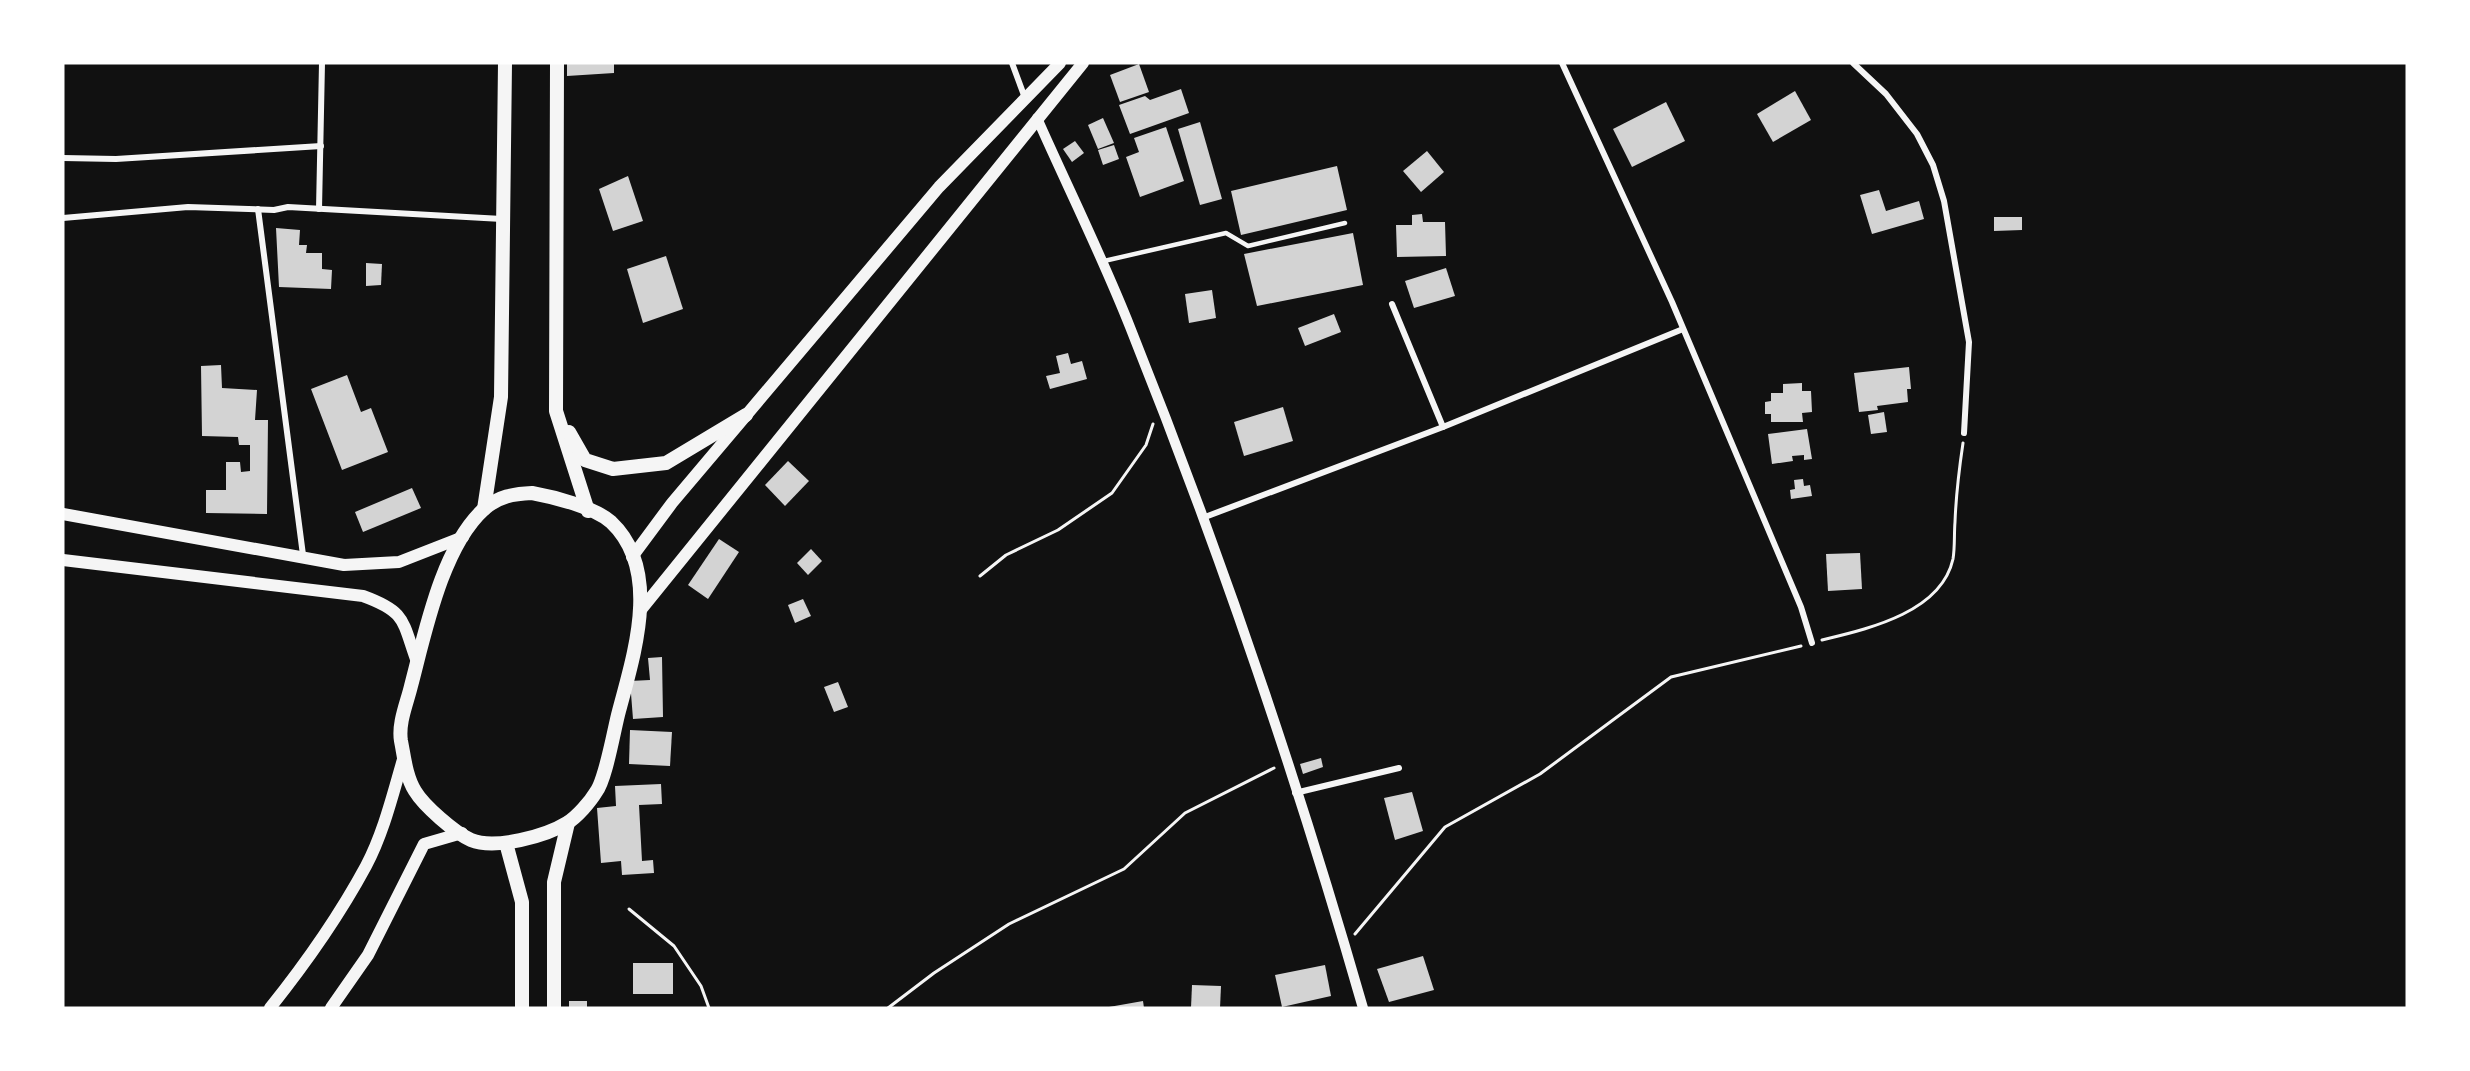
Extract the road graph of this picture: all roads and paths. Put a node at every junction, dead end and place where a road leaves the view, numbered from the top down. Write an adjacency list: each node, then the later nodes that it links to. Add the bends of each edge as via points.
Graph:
1 (322, 63): 11 (street)
2 (505, 63): 16 (main road)
3 (557, 63): 22 (main road)
4 (1012, 63): 9 (street)
5 (1060, 63): 9 (main road)
6 (1083, 63): 10 (main road)
7 (1562, 63): 20 (street)
8 (1853, 63): 25 (street, via 1886,94 1917,134 1933,165 1944,201 1968,342)
9 (1025, 98): 23 (main road, via 939,187)
10 (1037, 118): 18 (street); 35 (main road)
11 (321, 146): 12 (street, via 116,159); 14 (street)
12 (63, 158)
13 (258, 209): 14 (street); 15 (street, via 188,207); 31 (street)
14 (319, 209): 16 (street)
15 (63, 218)
16 (503, 219): 26 (main road, via 501,397)
17 (1345, 223): 18 (lane, via 1248,246 1226,233)
18 (1101, 261): 21 (street)
19 (1392, 304): 24 (street)
20 (1683, 329): 24 (street); 36 (street, via 1801,607)
21 (1160, 402): 29 (street); 34 (path, via 1146,445 1112,493 1058,530 1006,555)
22 (556, 411): 23 (main road, via 585,460 613,469 666,463); 27 (main road)
23 (746, 415): 32 (main road, via 672,502)
24 (1443, 428): 29 (street)
25 (1964, 433): 36 (path, via 1957,477 1953,560 1936,591 1921,604 1875,627)
26 (484, 509): 27 (main road, via 505,495 532,493 563,498); 30 (main road)
27 (588, 511): 32 (main road, via 610,521)
28 (63, 514): 31 (main road)
29 (1205, 517): 39 (street)
30 (463, 537): 31 (main road, via 399,562 344,564); 37 (main road, via 433,602)
31 (303, 555)
32 (632, 557): 35 (main road, via 638,572)
33 (63, 560): 37 (main road, via 363,596 398,613)
34 (980, 576)
35 (640, 611): 42 (main road, via 634,656 598,791)
36 (1812, 643): 46 (path, via 1671,677 1540,774 1445,827)
37 (417, 662): 38 (main road, via 400,733)
38 (404, 756): 43 (main road, via 414,790 437,815); 47 (main road, via 367,864 308,960)
39 (1286, 762): 41 (street); 52 (path, via 1185,813 1124,869 1010,924)
40 (1400, 768): 41 (street)
41 (1295, 793): 46 (street)
42 (568, 823): 44 (main road); 50 (main road, via 554,882)
43 (462, 833): 44 (main road, via 472,840); 48 (main road, via 424,844 368,954)
44 (506, 843): 49 (main road, via 522,902)
45 (629, 909): 51 (path, via 674,946)
46 (1345, 946): 53 (street)
47 (270, 1008)
48 (331, 1008)
49 (522, 1008)
50 (554, 1008)
51 (709, 1008)
52 (888, 1008)
53 (1363, 1008)

